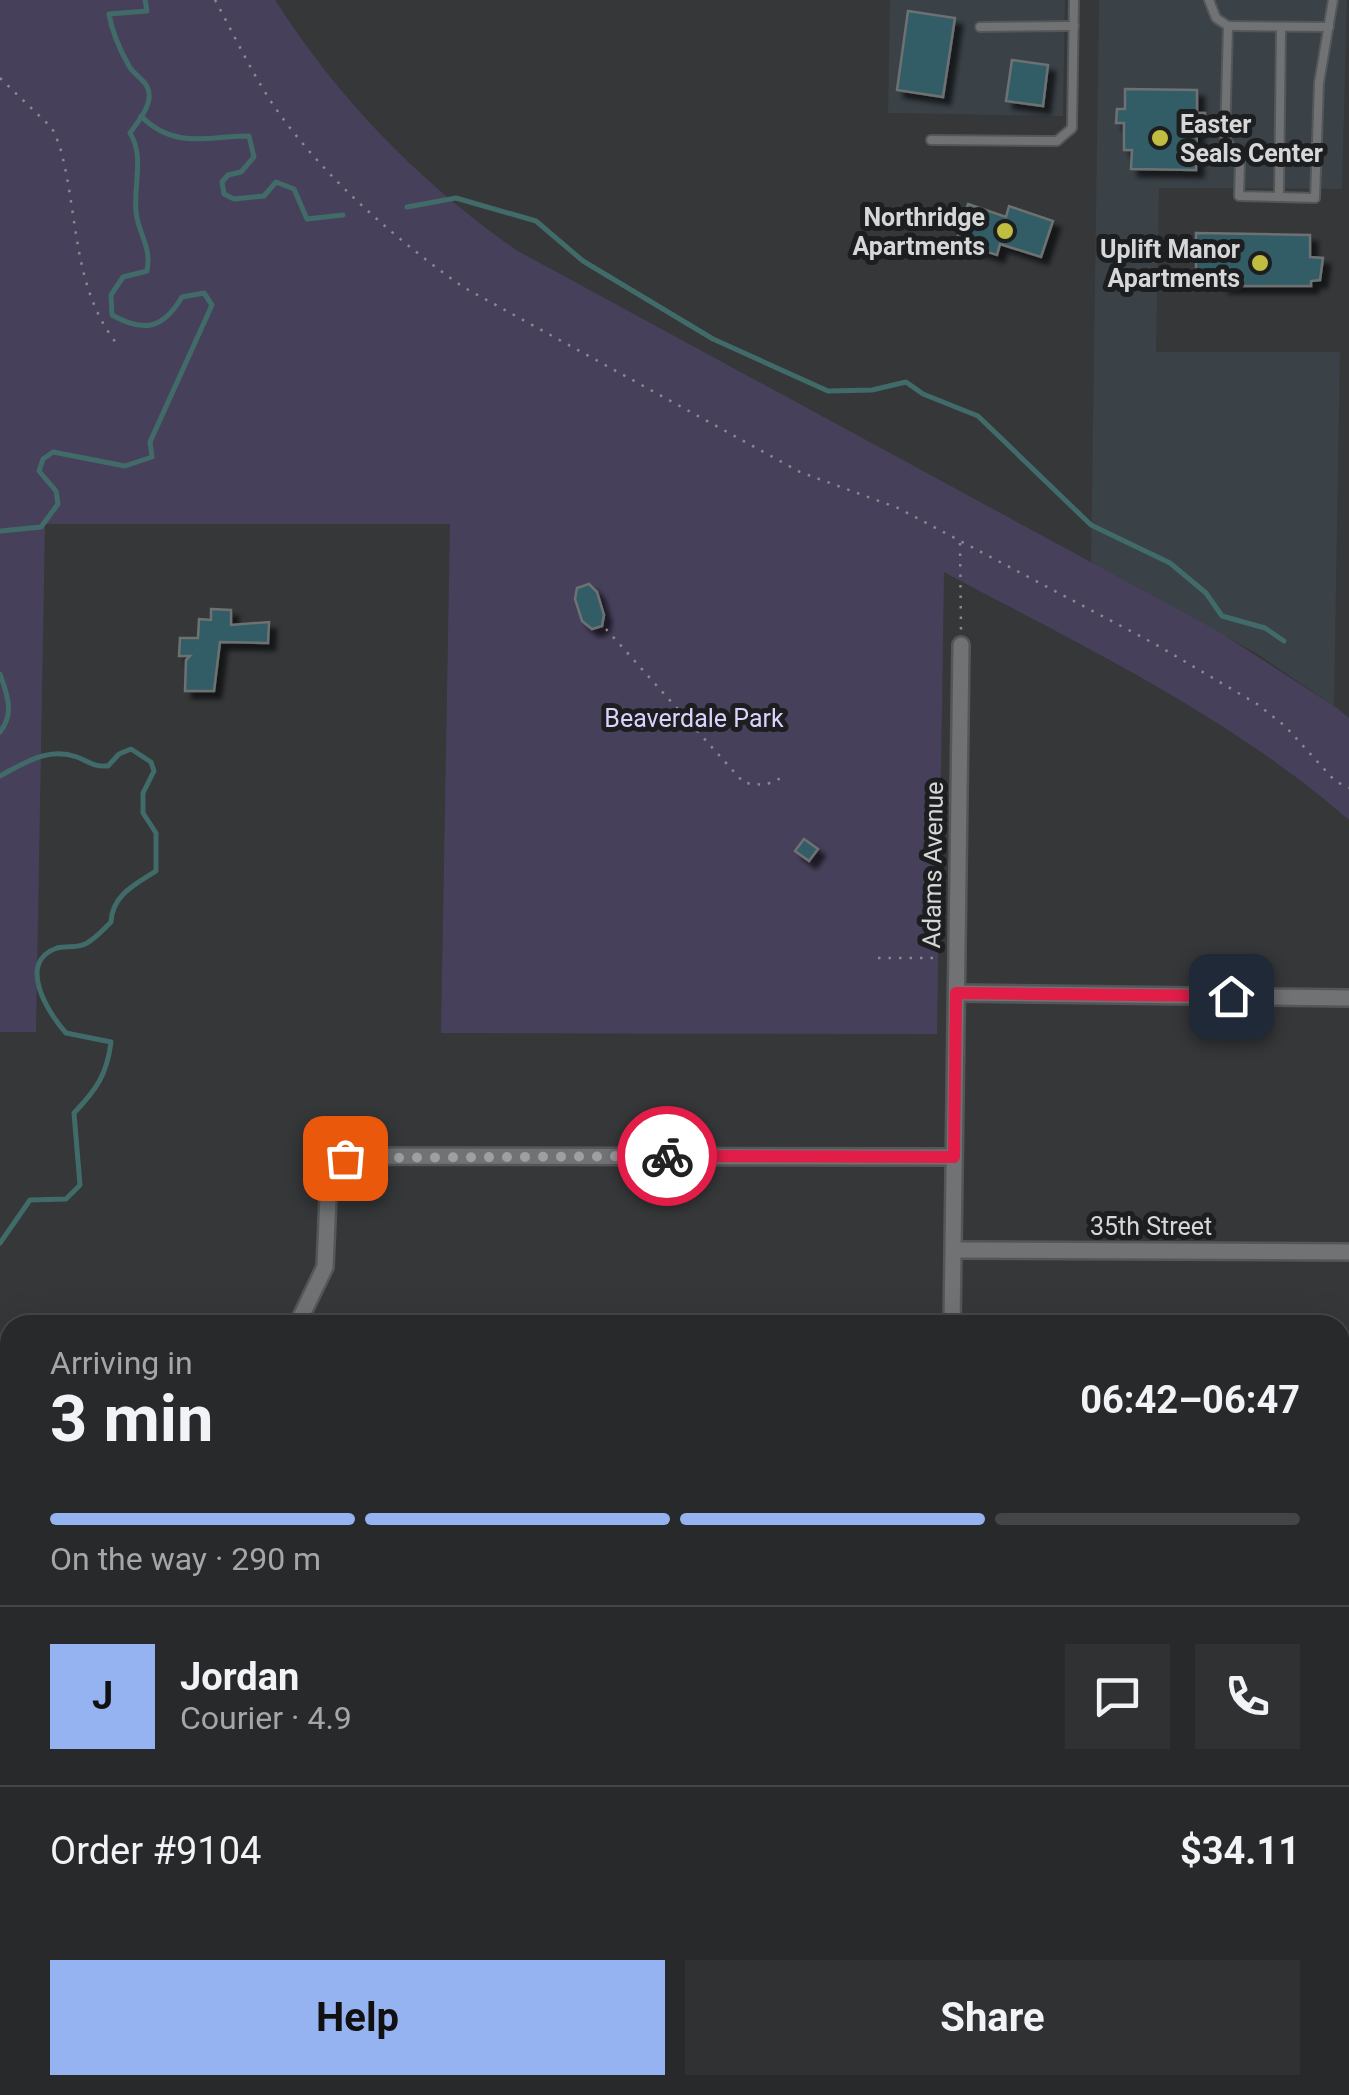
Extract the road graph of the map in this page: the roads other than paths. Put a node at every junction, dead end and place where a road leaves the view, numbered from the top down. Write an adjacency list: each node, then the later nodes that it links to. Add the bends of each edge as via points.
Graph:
1 (1074, 0): 4 (lane)
2 (1209, 0): 5 (lane)
3 (1333, 0): 6 (lane)
4 (1074, 26): 7 (lane); 9 (lane, via 1072,128 1057,141)
5 (1228, 26): 8 (lane); 10 (lane, via 1225,138 1240,162 1239,196)
6 (1329, 26): 8 (lane); 10 (lane, via 1319,83 1315,198)
7 (980, 27)
8 (1281, 27): 10 (lane)
9 (931, 140)
10 (1279, 197)
11 (961, 645): 12 (street, Adams Avenue)
12 (956, 993): 13 (street); 14 (street, Adams Avenue)
13 (1349, 998)
14 (954, 1157): 15 (street, Adams Avenue); 17 (street, via 354,1156 330,1174 325,1267)
15 (953, 1250): 16 (street, 35th Street); 18 (street, Adams Avenue)
16 (1349, 1252)
17 (303, 1315)
18 (952, 1315)

